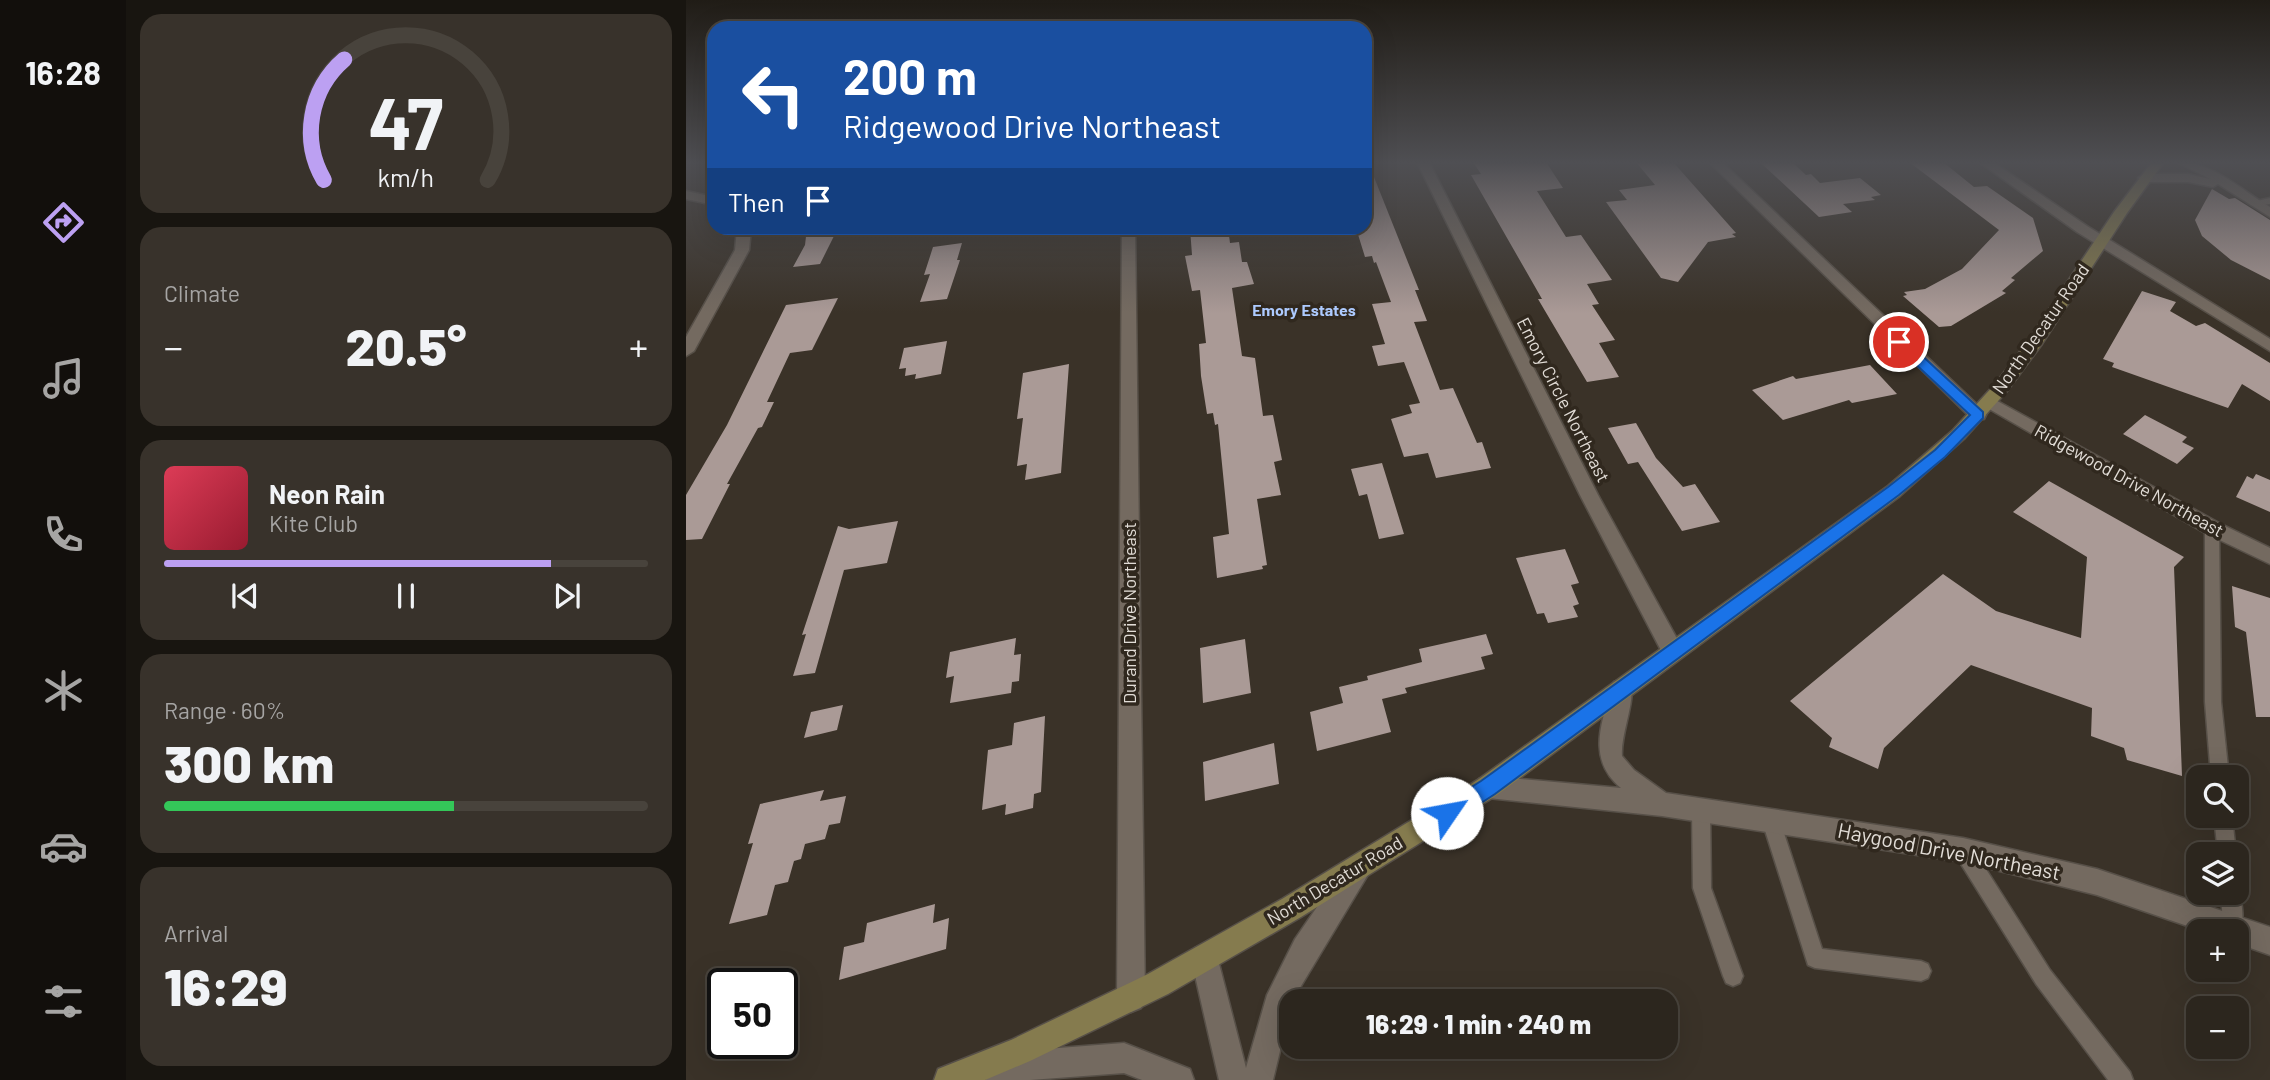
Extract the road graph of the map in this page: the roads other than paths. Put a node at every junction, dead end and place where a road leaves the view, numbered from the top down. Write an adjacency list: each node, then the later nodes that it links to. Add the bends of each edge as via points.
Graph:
1 (1448, 212): 13 (street, Emory Circle Northeast)
2 (1767, 212): 10 (street, Ridgewood Drive Northeast, via 1884,327)
3 (2060, 212): 7 (street)
4 (2118, 212): 7 (main road, North Decatur Road)
5 (745, 235): 9 (street, via 743,250)
6 (1128, 235): 28 (street, Durand Drive Northeast)
7 (2102, 241): 8 (street); 10 (main road, North Decatur Road)
8 (2270, 346)
9 (686, 351)
10 (1984, 409): 11 (street, Ridgewood Drive Northeast); 13 (main road, North Decatur Road, via 1909,479)
11 (2212, 528): 12 (street, Ridgewood Drive Northeast); 15 (lane, via 2213,702)
12 (2270, 557)
13 (1673, 652): 14 (main road, North Decatur Road)
14 (1622, 689): 16 (main road, North Decatur Road); 17 (street, Haygood Drive Northeast, via 1607,747 1611,761 1618,773)
15 (2219, 765)
16 (1488, 787): 17 (street, Haygood Drive Northeast); 21 (main road, North Decatur Road)
17 (1661, 804): 18 (street, Haygood Drive Northeast)
18 (1700, 810): 19 (street, Haygood Drive Northeast); 27 (lane, via 1702,888)
19 (1771, 821): 20 (street, Haygood Drive Northeast); 26 (lane, via 1815,958)
20 (1963, 850): 22 (street, Haygood Drive Northeast, via 2097,882); 34 (lane, via 2043,977)
21 (1359, 868): 25 (main road, North Decatur Road); 33 (street, via 1305,949 1277,1005)
22 (2211, 919)
23 (2249, 932): 24 (street, Haygood Drive Northeast)
24 (2270, 941)
25 (1205, 958): 28 (main road, North Decatur Road); 32 (street)
26 (1921, 971)
27 (1733, 976)
28 (1130, 998): 29 (main road, North Decatur Road)
29 (978, 1069): 30 (main road, North Decatur Road); 31 (street, via 1124,1058)
30 (949, 1080)
31 (1179, 1080)
32 (1234, 1080)
33 (1258, 1080)
34 (2123, 1080)

